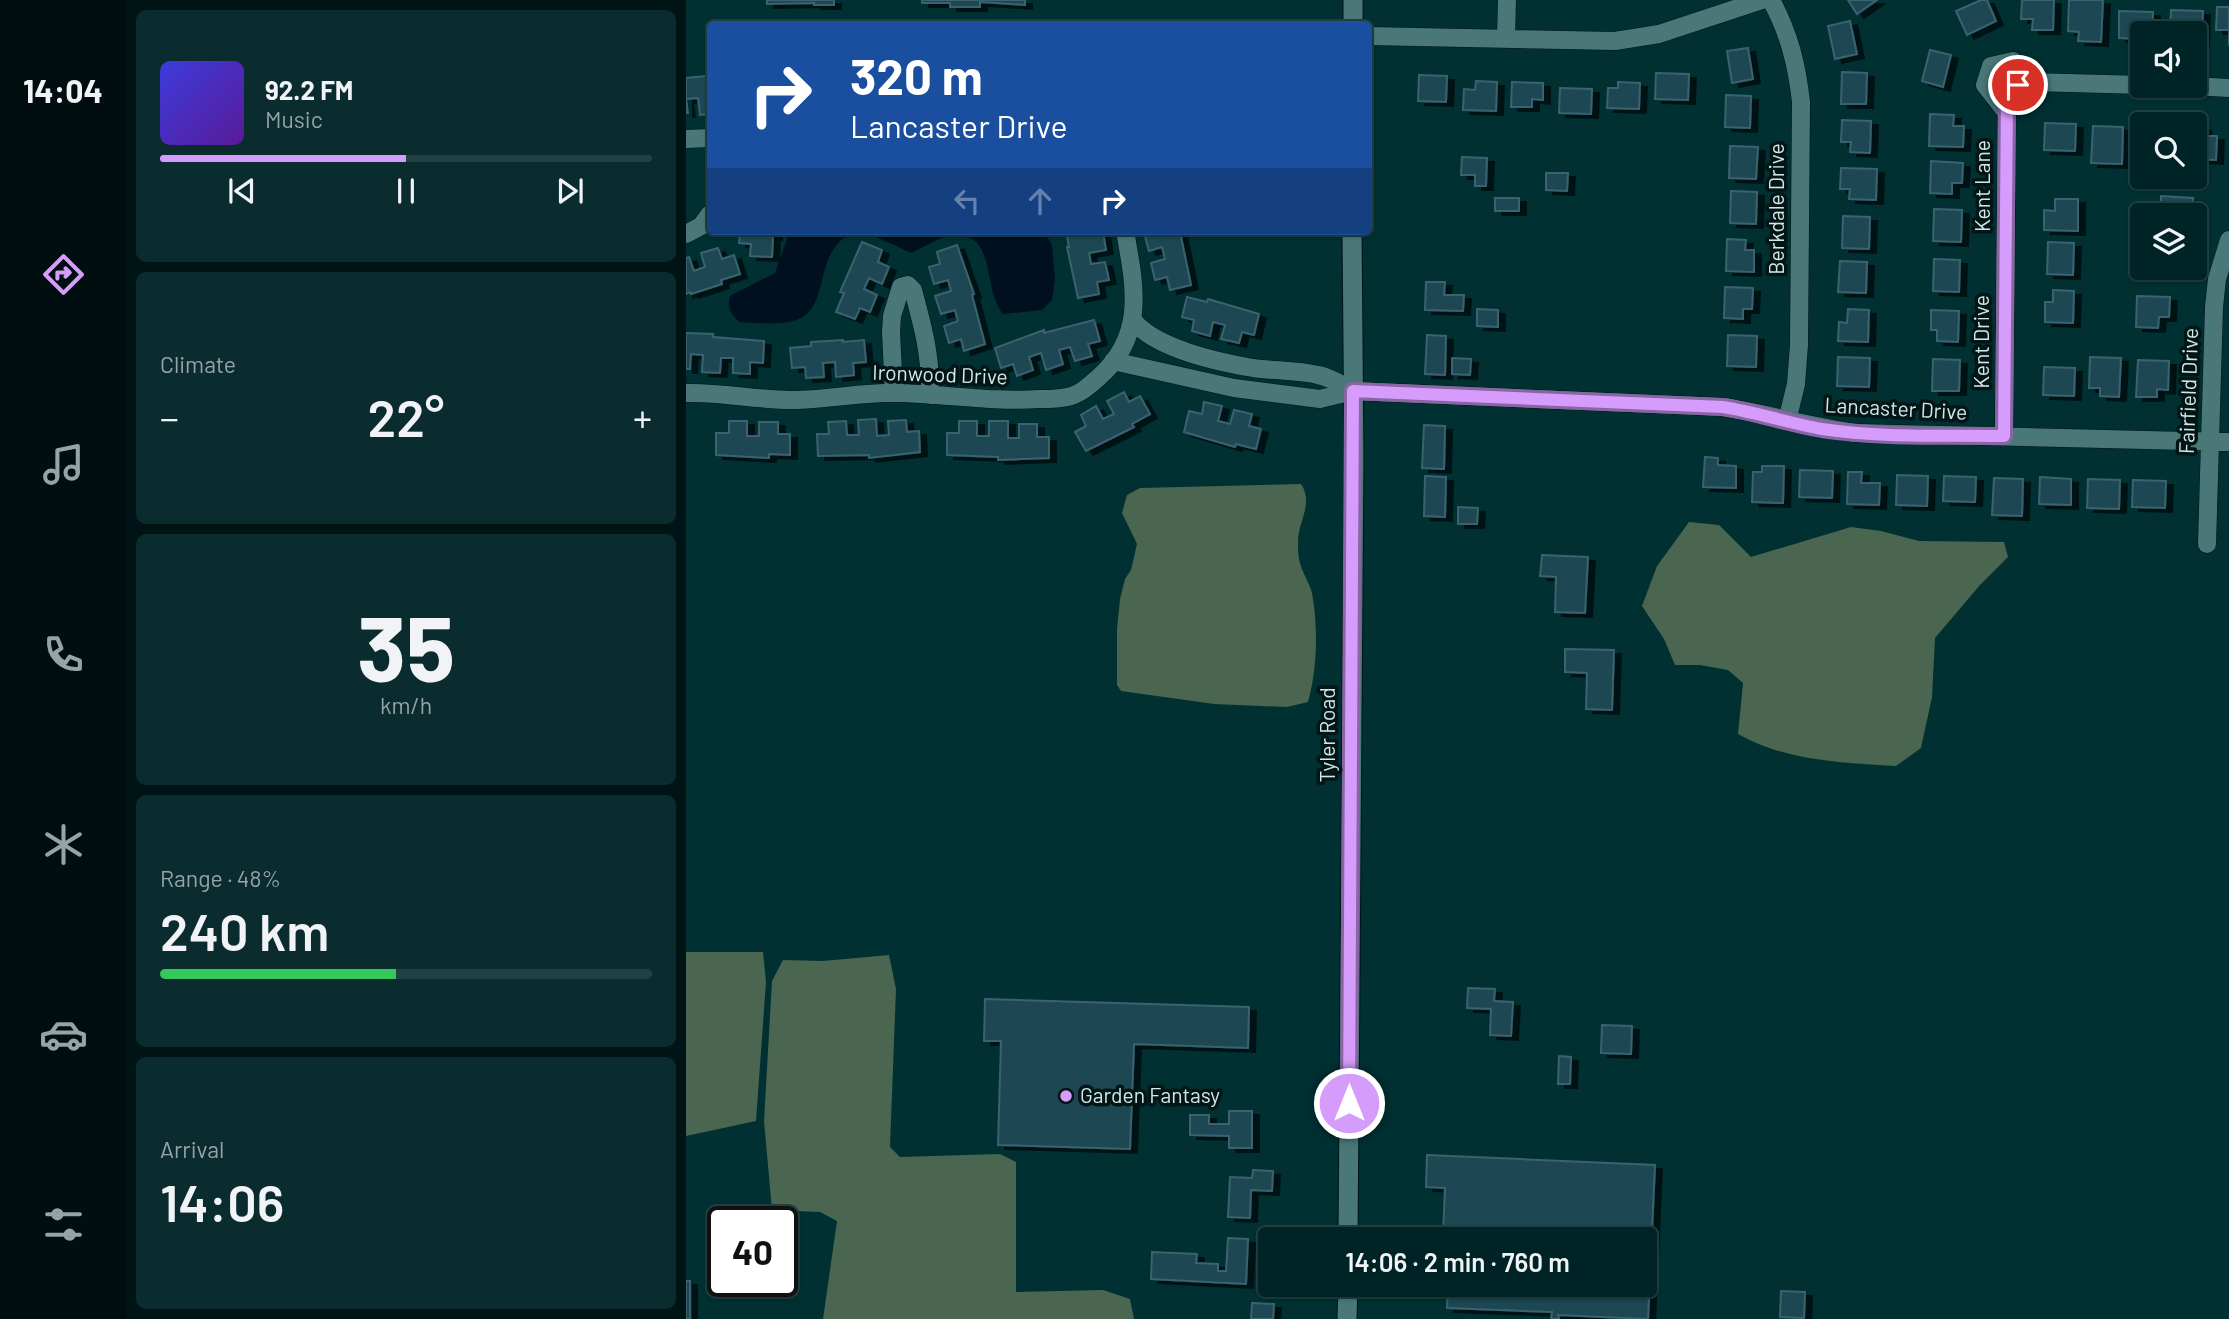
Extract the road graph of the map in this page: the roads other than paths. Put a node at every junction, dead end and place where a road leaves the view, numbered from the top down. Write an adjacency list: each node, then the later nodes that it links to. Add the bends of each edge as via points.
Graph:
1 (1353, 0): 5 (street)
2 (1507, 0): 7 (street)
3 (1762, 0): 7 (street, via 1636,39)
4 (1771, 0): 29 (street, Berkdale Drive, via 1792,46 1801,102 1799,345)
5 (1353, 21)
6 (1372, 36): 7 (street)
7 (1506, 38)
8 (2043, 83): 9 (street, Kent Lane); 12 (street, Kent Lane, via 2018,85 2007,98); 12 (street, via 2013,61 1991,66 1985,85)
9 (2130, 85)
10 (2207, 87): 11 (street)
11 (2229, 88)
12 (2007, 113): 20 (street, Kent Lane)
13 (707, 138): 14 (street)
14 (686, 139)
15 (707, 219): 16 (street)
16 (686, 234)
17 (1126, 235): 21 (street, Ironwood Drive, via 1133,271)
18 (1352, 235): 25 (street, Tyler Road)
19 (2229, 240): 31 (street, Fairfield Drive, via 2214,307)
20 (2006, 248): 30 (street, Kent Drive)
21 (1133, 320): 22 (street, Ironwood Drive, via 1127,341); 23 (street, via 1158,339)
22 (1113, 361): 24 (street); 28 (street, Ironwood Drive, via 1087,388 1067,397 1018,401)
23 (1239, 365): 24 (street); 25 (street, via 1320,375)
24 (1234, 388): 25 (street, via 1320,399)
25 (1353, 391): 29 (street, Lancaster Drive, via 1723,407); 34 (street, Tyler Road)
26 (686, 393): 27 (street, Ironwood Drive, via 790,400)
27 (894, 393): 28 (street, Ironwood Drive); 28 (street, via 892,316 901,287 908,285 927,340)
28 (930, 395)
29 (1787, 421): 30 (street, Lancaster Drive, via 1856,433)
30 (2004, 436): 31 (street, Lancaster Drive)
31 (2210, 441): 32 (street, Lancaster Drive); 33 (street, Fairfield Drive)
32 (2229, 442)
33 (2207, 544)
34 (1348, 1227)
35 (1348, 1297): 36 (street)
36 (1347, 1319)

